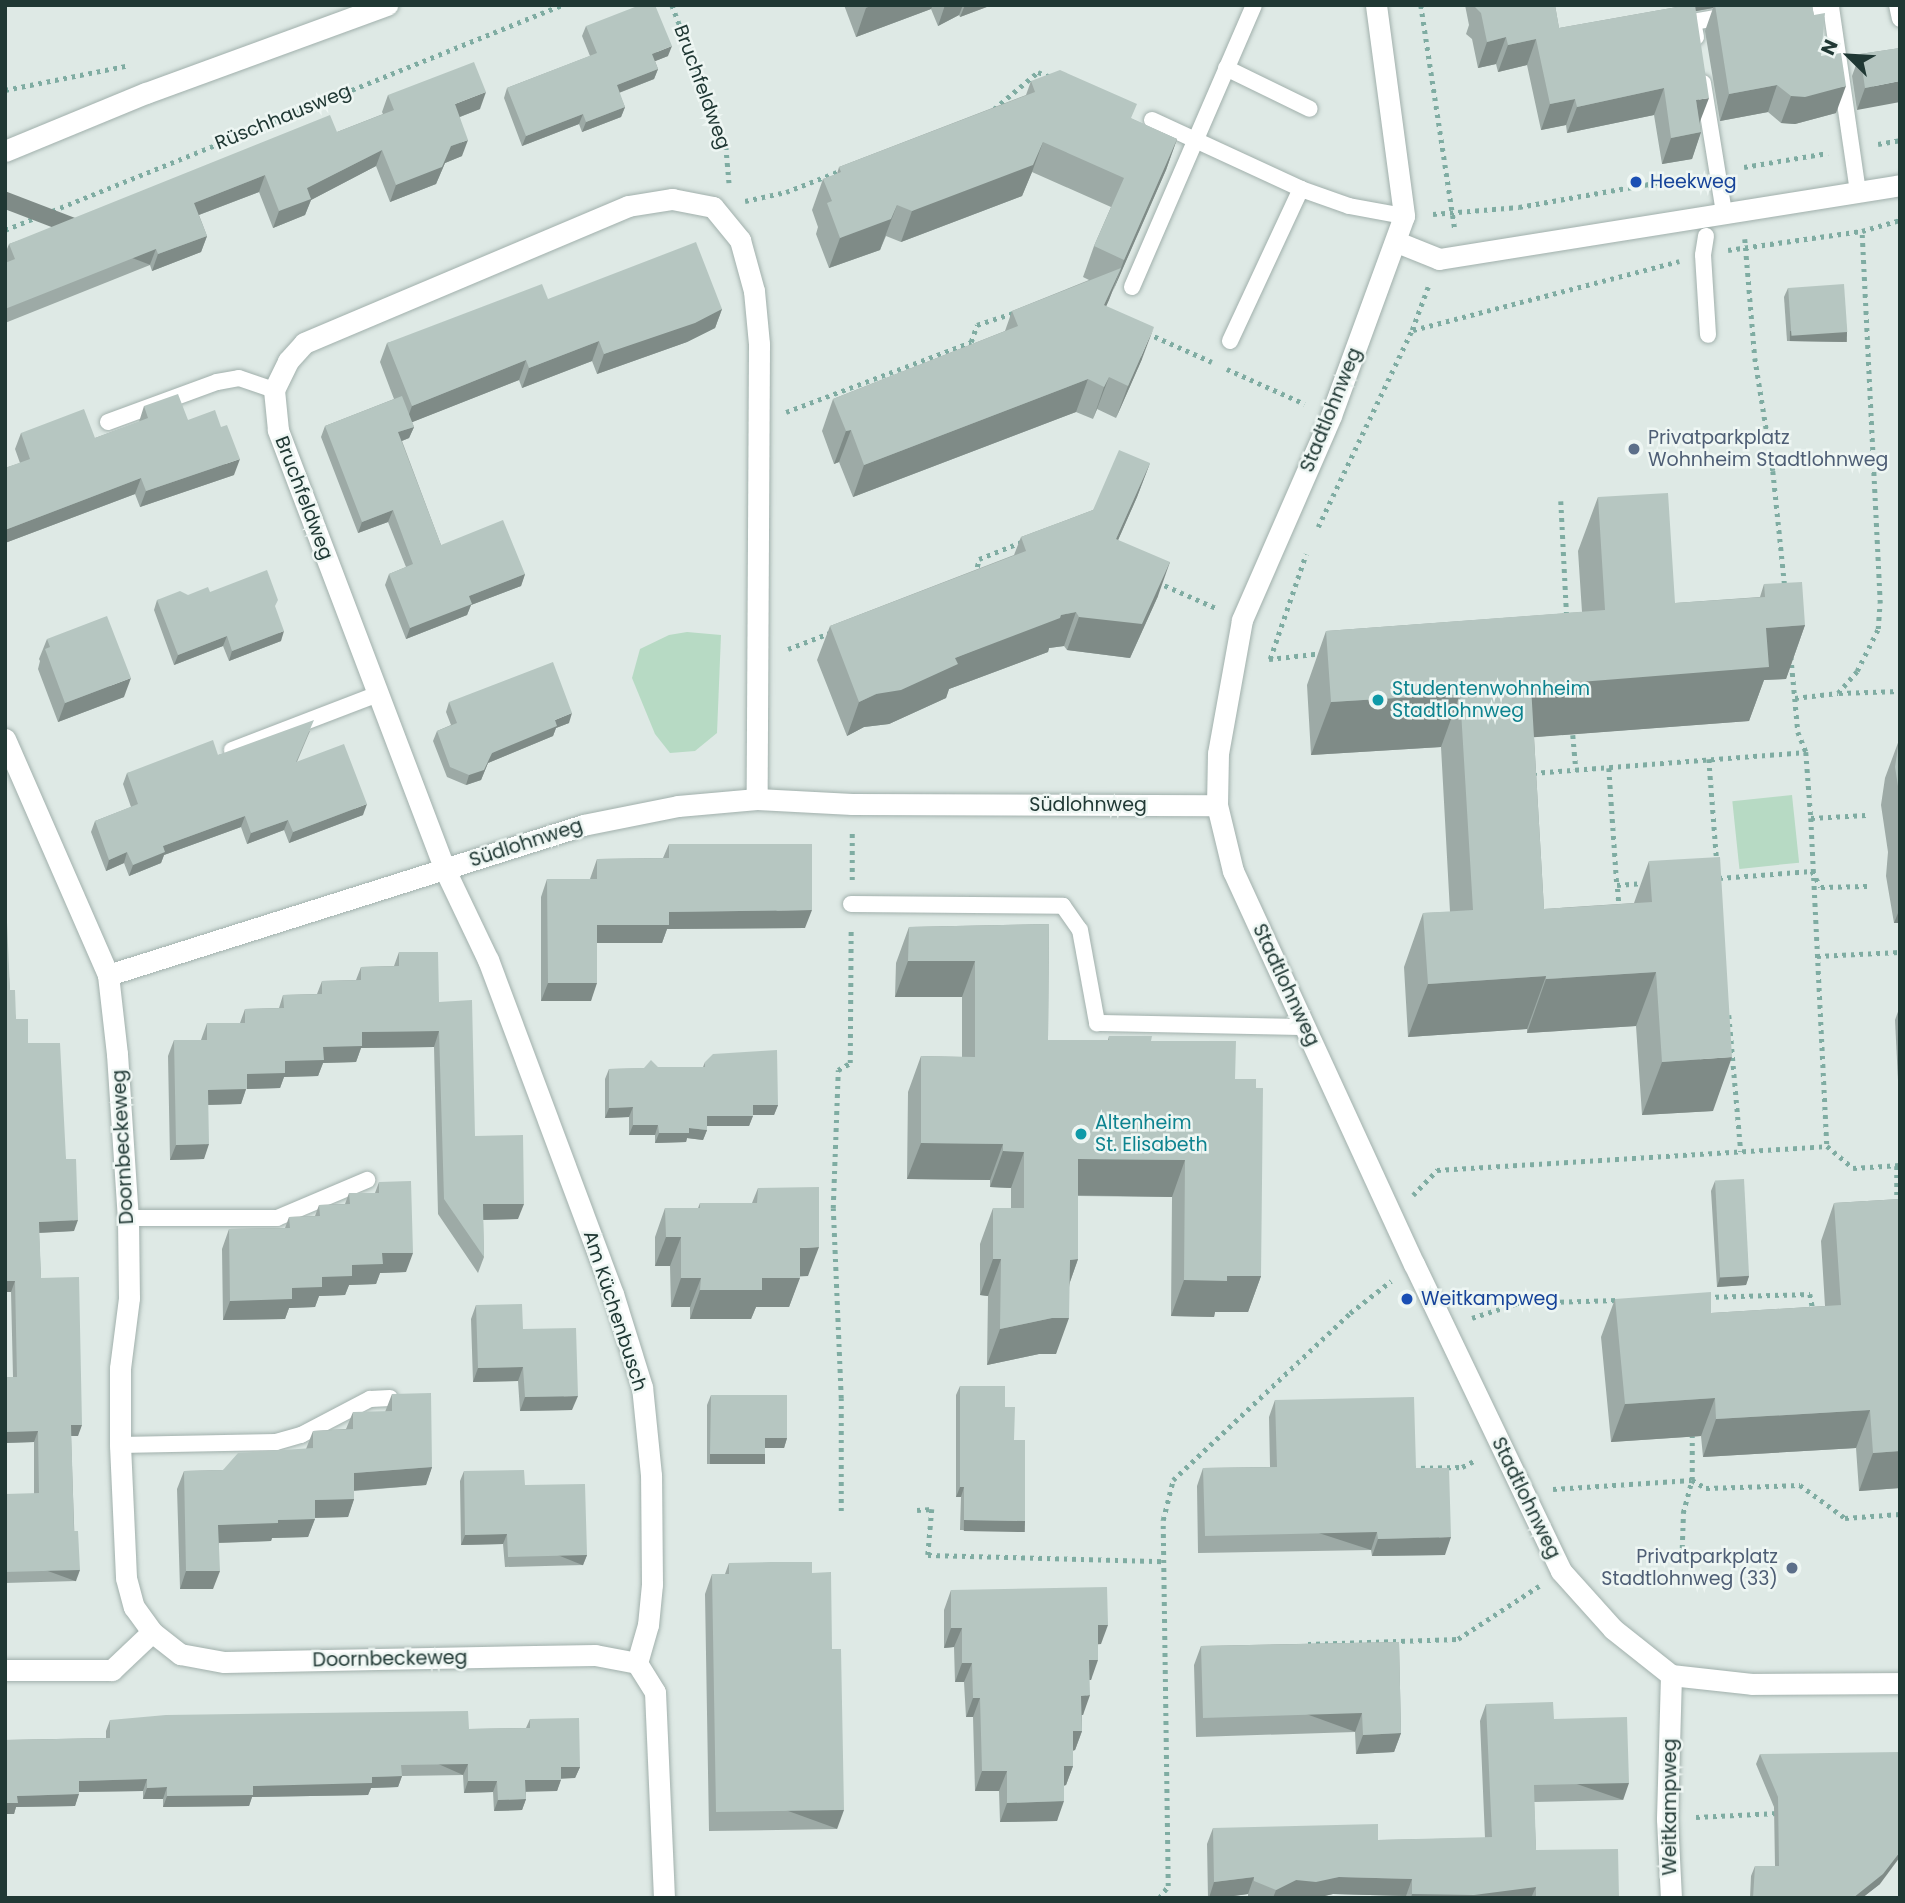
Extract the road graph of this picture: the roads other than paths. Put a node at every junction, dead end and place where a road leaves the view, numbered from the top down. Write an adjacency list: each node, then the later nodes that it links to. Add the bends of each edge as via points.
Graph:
1 (387, 5): 12 (street, via 146,93)
2 (1254, 5): 8 (lane)
3 (1376, 5): 17 (street, Stadtlohnweg)
4 (1897, 5): 7 (lane)
5 (1806, 12): 15 (lane, via 1831,8)
6 (1740, 14): 16 (lane, via 1693,22 1719,172)
7 (1900, 19)
8 (1226, 68): 9 (lane); 11 (lane)
9 (1310, 108)
10 (1152, 120): 11 (lane)
11 (1195, 139): 14 (lane); 20 (lane)
12 (5, 151)
13 (1900, 186): 15 (street)
14 (1301, 189): 17 (lane, via 1349,206); 22 (lane)
15 (1858, 191): 16 (street)
16 (1732, 211): 19 (street, via 1438,259)
17 (1404, 216): 19 (street, Stadtlohnweg)
18 (1706, 236): 21 (lane, via 1703,255)
19 (1397, 242): 29 (street, Stadtlohnweg, via 1331,416 1242,620 1218,753)
20 (1132, 287)
21 (1709, 335)
22 (1230, 341)
23 (274, 390): 24 (lane, via 239,378 217,382); 25 (street, Bruchfeldweg, via 278,430); 28 (street, via 288,361 304,343 628,206 671,199 713,207 740,240 754,291 759,344)
24 (108, 422)
25 (378, 694): 27 (lane); 30 (street, Bruchfeldweg)
26 (5, 739): 32 (street)
27 (232, 750)
28 (757, 799): 29 (street, Südlohnweg, via 852,804); 30 (street, Südlohnweg, via 678,806 583,825)
29 (1217, 806): 33 (street, Stadtlohnweg, via 1233,871)
30 (445, 870): 32 (street, Südlohnweg); 39 (street, Am Küchenbusch, via 492,973 613,1294 642,1387 651,1475 652,1584 648,1625)
31 (851, 904): 33 (lane, via 1063,906 1080,930 1097,1023)
32 (108, 975): 35 (street, Doornbeckeweg)
33 (1305, 1027): 41 (street, Stadtlohnweg, via 1561,1571 1614,1629)
34 (368, 1180): 35 (lane, via 277,1218)
35 (128, 1218): 37 (street, Doornbeckeweg)
36 (390, 1398): 37 (lane, via 370,1399 301,1434 276,1441)
37 (120, 1445): 38 (street, Doornbeckeweg, via 126,1578 134,1607)
38 (152, 1632): 39 (street, Doornbeckeweg, via 180,1654 224,1662 595,1655); 40 (street, via 112,1670)
39 (637, 1664): 43 (street, via 655,1692)
40 (5, 1671)
41 (1671, 1675): 42 (street, via 1752,1684); 44 (street, Weitkampweg, via 1667,1819)
42 (1900, 1683)
43 (664, 1898)
44 (1671, 1898)

